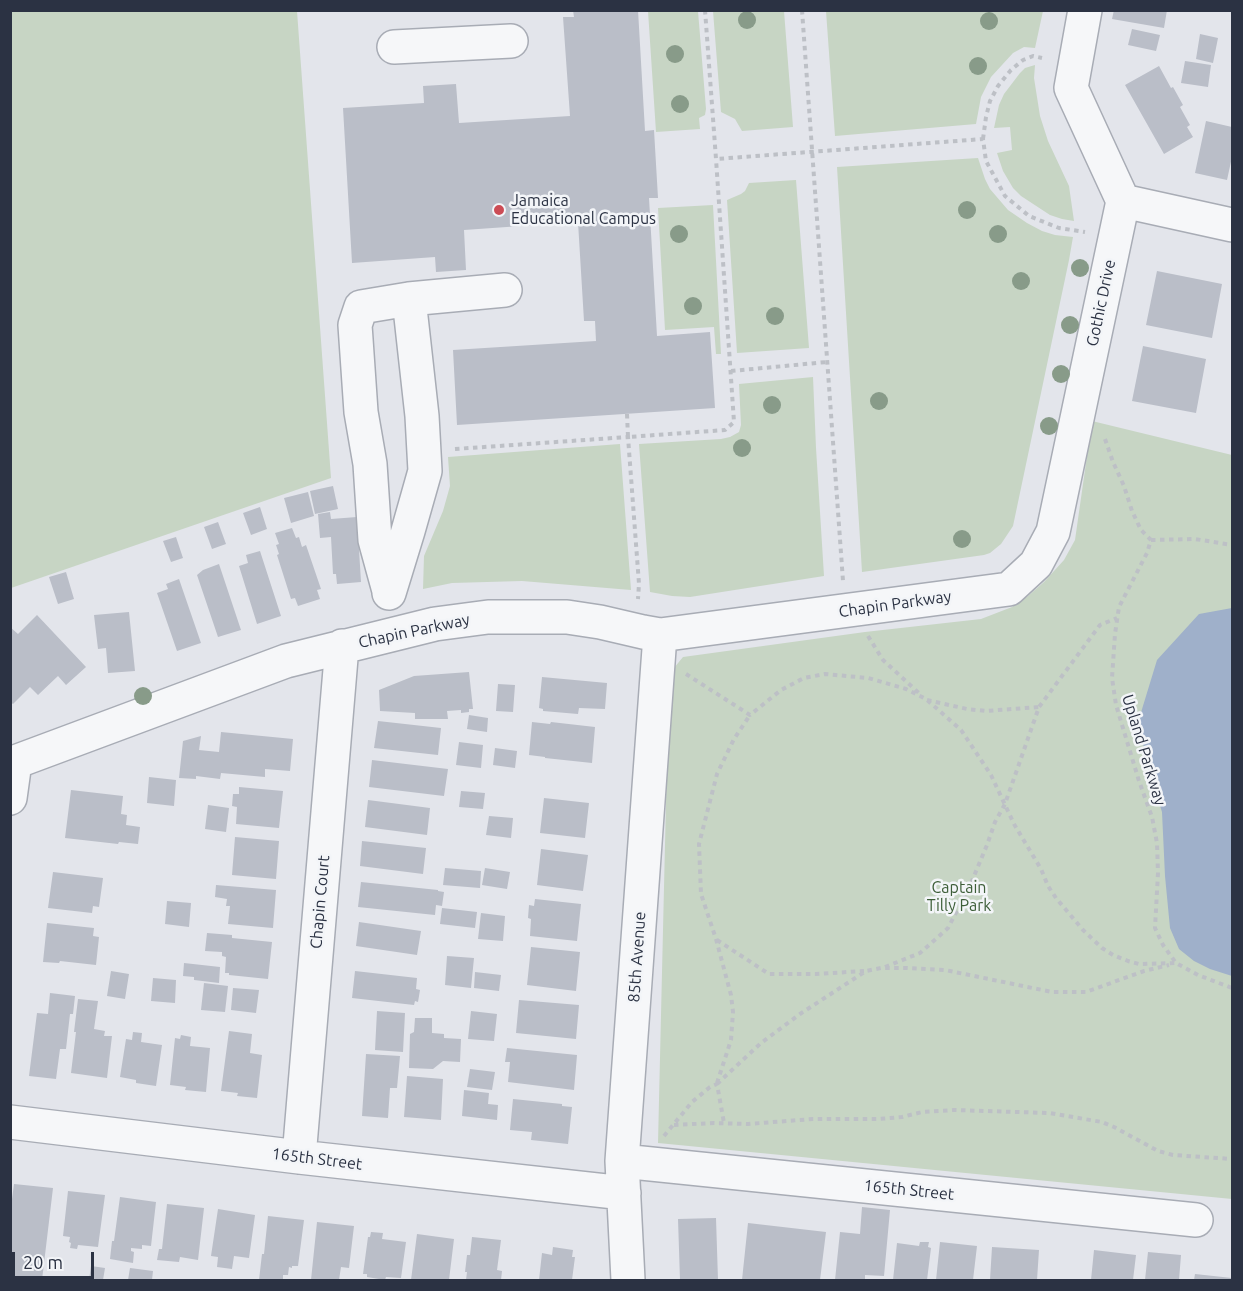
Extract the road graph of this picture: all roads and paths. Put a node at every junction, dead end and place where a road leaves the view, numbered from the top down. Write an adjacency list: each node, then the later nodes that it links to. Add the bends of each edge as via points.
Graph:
1 (705, 10): 9 (path)
2 (802, 10): 8 (path)
3 (1085, 10): 10 (street, via 1071,88)
4 (511, 41): 5 (street)
5 (394, 47)
6 (1042, 57): 7 (path, via 1023,60 998,86 990,101)
7 (983, 139): 8 (path); 12 (path, via 986,161 1005,196 1029,216 1059,228)
8 (812, 152): 9 (path); 15 (path)
9 (716, 159): 16 (path)
10 (1123, 201): 11 (street); 25 (street, Gothic Drive, via 1053,532 1036,564)
11 (1233, 225)
12 (1092, 233)
13 (505, 290): 14 (street)
14 (409, 299): 26 (street, via 425,471); 26 (street, via 361,307 355,326 375,540)
15 (827, 362): 16 (path); 24 (path)
16 (731, 371): 19 (path, via 734,422 725,430)
17 (627, 414): 19 (path)
18 (1102, 433): 21 (path, via 1132,511)
19 (628, 437): 20 (path); 23 (path)
20 (452, 450)
21 (1150, 540): 22 (path, via 1195,539); 27 (path, Upland Parkway)
22 (1233, 545)
23 (639, 584)
24 (843, 586)
25 (1009, 589): 29 (street, Chapin Parkway)
26 (389, 591): 30 (street)
27 (1117, 618): 34 (path, via 1100,625); 39 (path, Upland Parkway, via 1112,678 1116,705 1157,843 1155,928)
28 (865, 632): 33 (path, via 884,660)
29 (660, 635): 30 (street, Chapin Parkway, via 567,617 488,617 435,624); 48 (street, 85th Avenue)
30 (386, 637): 31 (street, Chapin Parkway)
31 (342, 646): 36 (street, Chapin Parkway, via 286,661 15,762); 46 (street, Chapin Court)
32 (683, 672): 35 (path)
33 (926, 699): 34 (path, via 986,711); 35 (path, via 868,678 825,674 804,678 781,690); 37 (path, via 961,729)
34 (1039, 707): 37 (path)
35 (750, 714): 38 (path, via 717,774 699,844 701,894)
36 (10, 798)
37 (1005, 804): 39 (path, via 1056,898 1102,948 1139,964); 40 (path, via 948,928 920,952)
38 (716, 939): 41 (path, via 769,974); 43 (path, via 733,1012 731,1040)
39 (1176, 963): 40 (path, via 1086,992 1052,992 945,970); 42 (path)
40 (881, 969): 41 (path)
41 (866, 971): 43 (path, via 761,1043)
42 (1233, 988)
43 (717, 1084): 45 (path); 45 (path, via 692,1102 674,1125)
44 (10, 1122): 46 (street, 165th Street)
45 (724, 1123): 47 (path, via 879,1119 954,1110 1049,1113 1102,1122 1173,1155)
46 (299, 1157): 49 (street, 165th Street)
47 (1233, 1159)
48 (622, 1161): 49 (street, 85th Avenue); 50 (street, 165th Street)
49 (624, 1193): 51 (street, 85th Avenue)
50 (1196, 1220)
51 (628, 1281)

